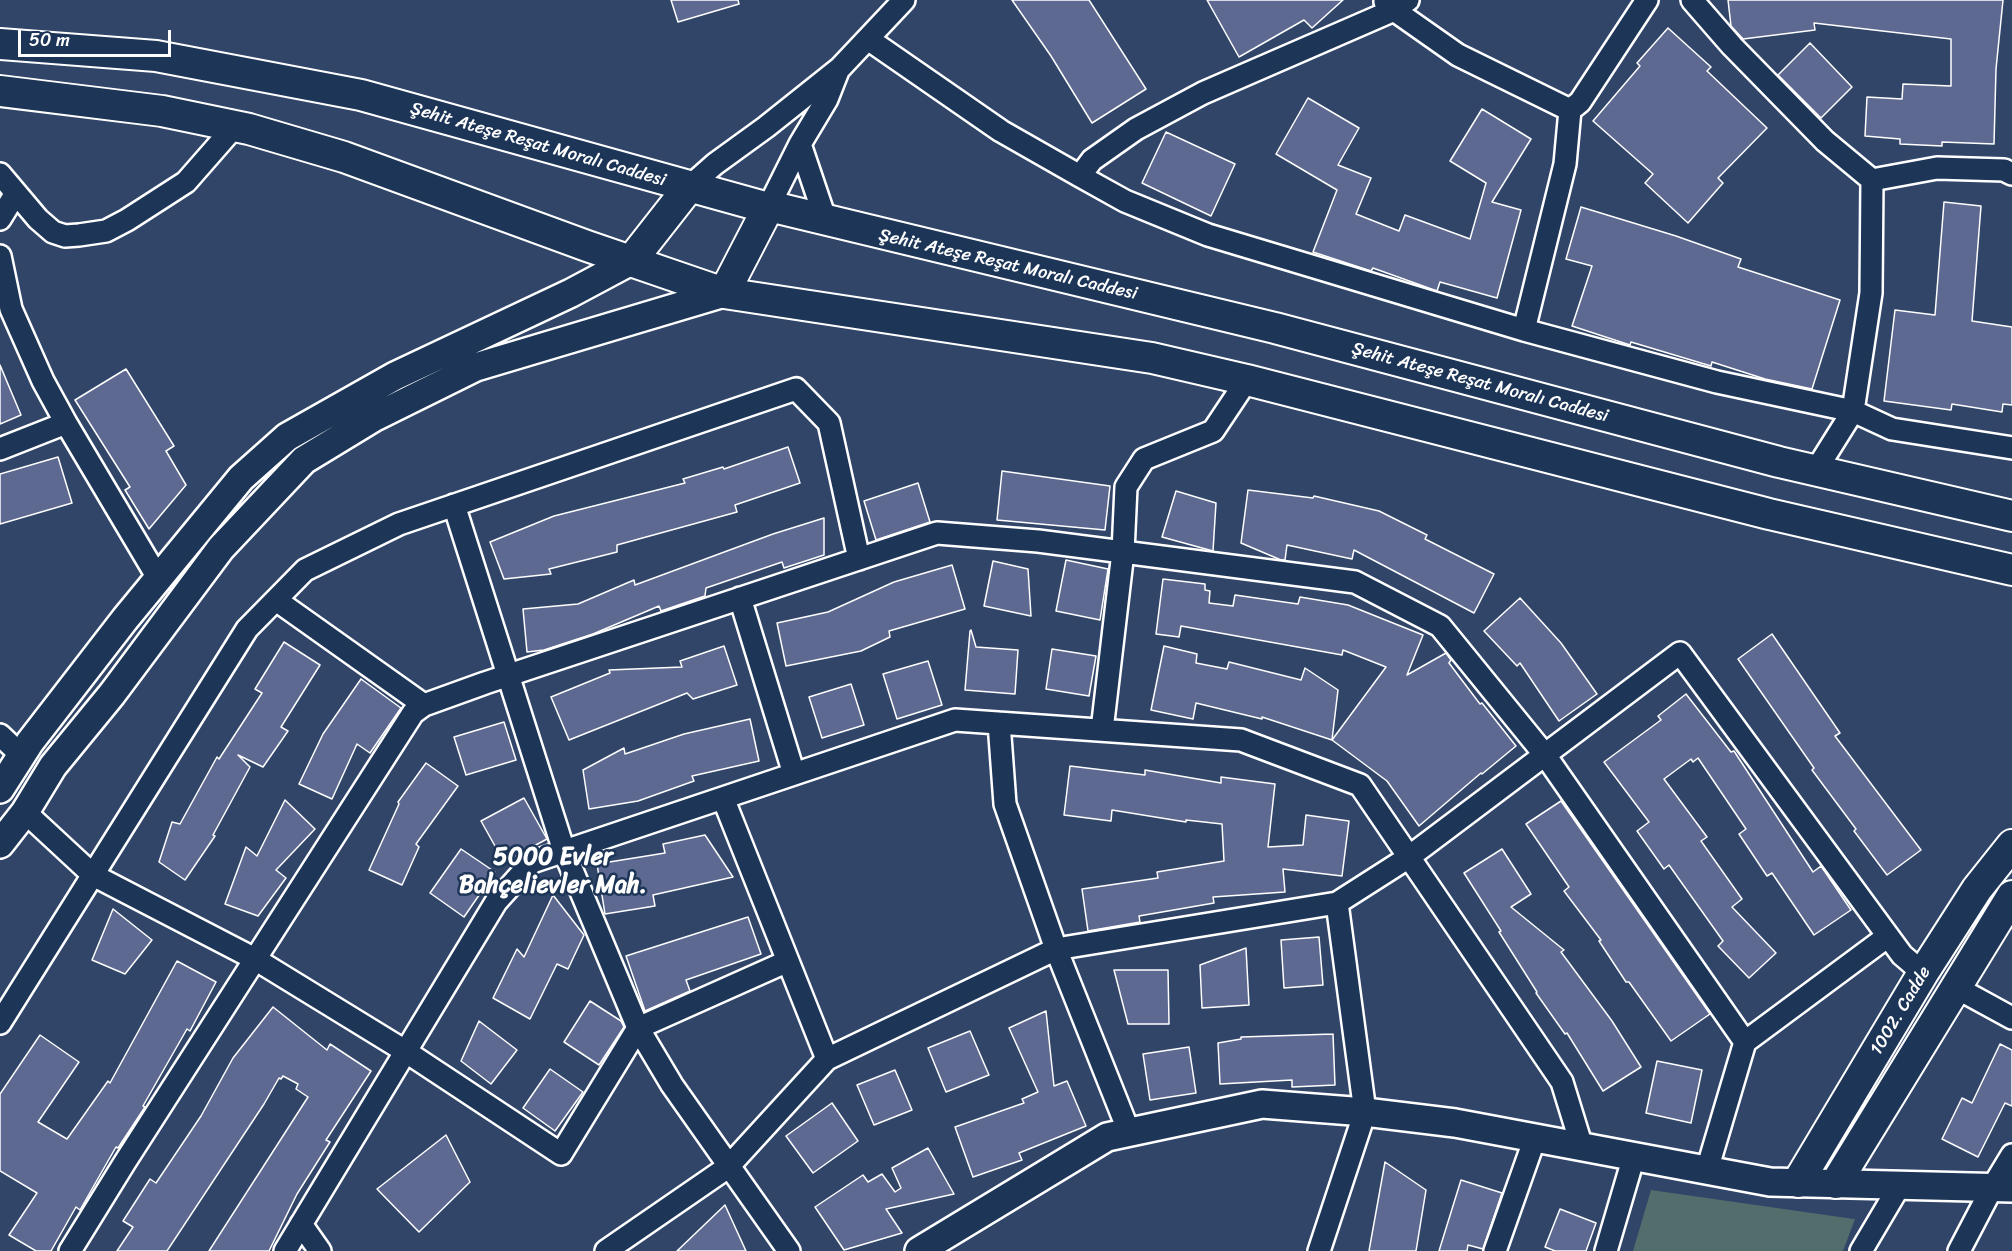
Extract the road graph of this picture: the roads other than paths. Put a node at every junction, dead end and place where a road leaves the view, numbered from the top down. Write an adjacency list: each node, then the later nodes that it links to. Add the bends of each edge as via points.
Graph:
1 (904, 0): 5 (street)
2 (1647, 0): 9 (street, via 1580,102)
3 (1692, 0): 15 (street, via 1825,141)
4 (1395, 3): 9 (street, via 1458,55); 14 (street, via 1203,93 1136,129 1092,160)
5 (868, 39): 7 (street); 14 (street, via 1001,131)
6 (0, 44): 16 (main road, Şehit Ateşe Reşat Moralı Caddesi, via 156,56 361,95)
7 (840, 68): 11 (street); 16 (street)
8 (0, 91): 10 (main road, via 162,111)
9 (1570, 110): 24 (street, via 1565,165)
10 (235, 126): 17 (street, via 186,182 106,231 65,236 53,232); 22 (main road, via 344,157)
11 (800, 144): 18 (street); 20 (street)
12 (0, 174): 17 (street)
13 (2012, 174): 15 (street, via 2004,170 1937,168)
14 (1080, 176): 24 (street, via 1125,201 1208,235)
15 (1872, 180): 26 (street, via 1871,293)
16 (689, 187): 18 (main road, Şehit Ateşe Reşat Moralı Caddesi); 22 (main road)
17 (16, 193): 19 (street)
18 (768, 208): 20 (main road, Şehit Ateşe Reşat Moralı Caddesi); 23 (main road)
19 (0, 219)
20 (826, 221): 30 (main road, Şehit Ateşe Reşat Moralı Caddesi, via 1275,328)
21 (0, 256): 27 (street, via 11,309)
22 (631, 261): 23 (main road); 36 (street, via 395,376 287,437 241,478)
23 (724, 293): 25 (main road, via 1152,357); 46 (street, via 476,367 373,418 304,460 221,549)
24 (1524, 330): 26 (street, via 1718,382)
25 (1247, 380): 33 (street, via 1213,431 1144,459 1126,487); 35 (main road, via 1769,514)
26 (1853, 411): 28 (street, via 1892,429); 30 (street)
27 (66, 423): 29 (street); 36 (street)
28 (2012, 448)
29 (0, 449)
30 (1816, 470): 32 (main road, Şehit Ateşe Reşat Moralı Caddesi)
31 (454, 505): 34 (street, via 796,389 829,423); 38 (street, via 399,524 305,570); 39 (street)
32 (2012, 516)
33 (1123, 552): 34 (street, via 938,532); 42 (street); 45 (street, via 1355,582 1440,626)
34 (859, 559): 37 (street)
35 (2012, 570)
36 (159, 578): 44 (street)
37 (740, 598): 39 (street); 47 (street)
38 (276, 600): 40 (street); 55 (street, via 247,629)
39 (508, 675): 40 (street); 53 (street)
40 (424, 705): 60 (street, via 413,713)
41 (999, 723): 42 (street); 47 (street, via 956,720); 59 (street, via 1005,804)
42 (1102, 730): 54 (street, via 1241,740 1360,785)
43 (0, 735): 44 (street)
44 (21, 755): 46 (street); 48 (street)
45 (1545, 755): 54 (street); 58 (street, via 1680,652); 67 (street)
46 (48, 774): 50 (street)
47 (794, 774): 49 (street)
48 (0, 789): 50 (street)
49 (723, 798): 53 (street); 61 (street)
50 (25, 812): 51 (street); 55 (street)
51 (0, 843)
52 (2012, 845): 62 (main road, 1002. Cadde, via 1977,889)
53 (564, 851): 66 (street); 68 (street, via 532,862 496,902)
54 (1409, 857): 57 (street); 73 (street, via 1562,1082)
55 (93, 875): 60 (street); 65 (street)
56 (2012, 896): 63 (main road, 1002. Cadde)
57 (1337, 903): 59 (street); 70 (street)
58 (1888, 936): 62 (street); 67 (street)
59 (1056, 949): 69 (street); 71 (street)
60 (255, 959): 68 (street); 83 (street)
61 (788, 961): 66 (street); 69 (street)
62 (1923, 973): 63 (main road); 78 (main road, 1002. Cadde)
63 (1957, 988): 64 (street); 79 (main road, 1002. Cadde)
64 (2012, 1018)
65 (0, 1023)
66 (638, 1028): 68 (street, via 561,1154); 76 (street)
67 (1744, 1042): 77 (street)
68 (405, 1051): 82 (street)
69 (827, 1059): 76 (street)
70 (1365, 1112): 71 (street, via 1262,1104); 72 (street); 89 (street)
71 (1129, 1132): 88 (street, via 1107,1137)
72 (1535, 1138): 73 (street); 90 (street)
73 (1582, 1147): 75 (street)
74 (2012, 1155): 81 (street)
75 (1634, 1156): 77 (street); 91 (street)
76 (728, 1167): 86 (street); 87 (street)
77 (1707, 1170): 78 (street, via 1770,1182)
78 (1798, 1182): 79 (street)
79 (1836, 1184): 80 (street)
80 (1900, 1185): 81 (street); 92 (street)
81 (2002, 1188): 93 (street)
82 (301, 1224): 84 (street); 85 (street)
83 (70, 1251)
84 (285, 1251)
85 (320, 1251)
86 (606, 1251)
87 (789, 1251)
88 (919, 1251)
89 (1319, 1251)
90 (1495, 1251)
91 (1606, 1251)
92 (1861, 1251)
93 (1959, 1251)

